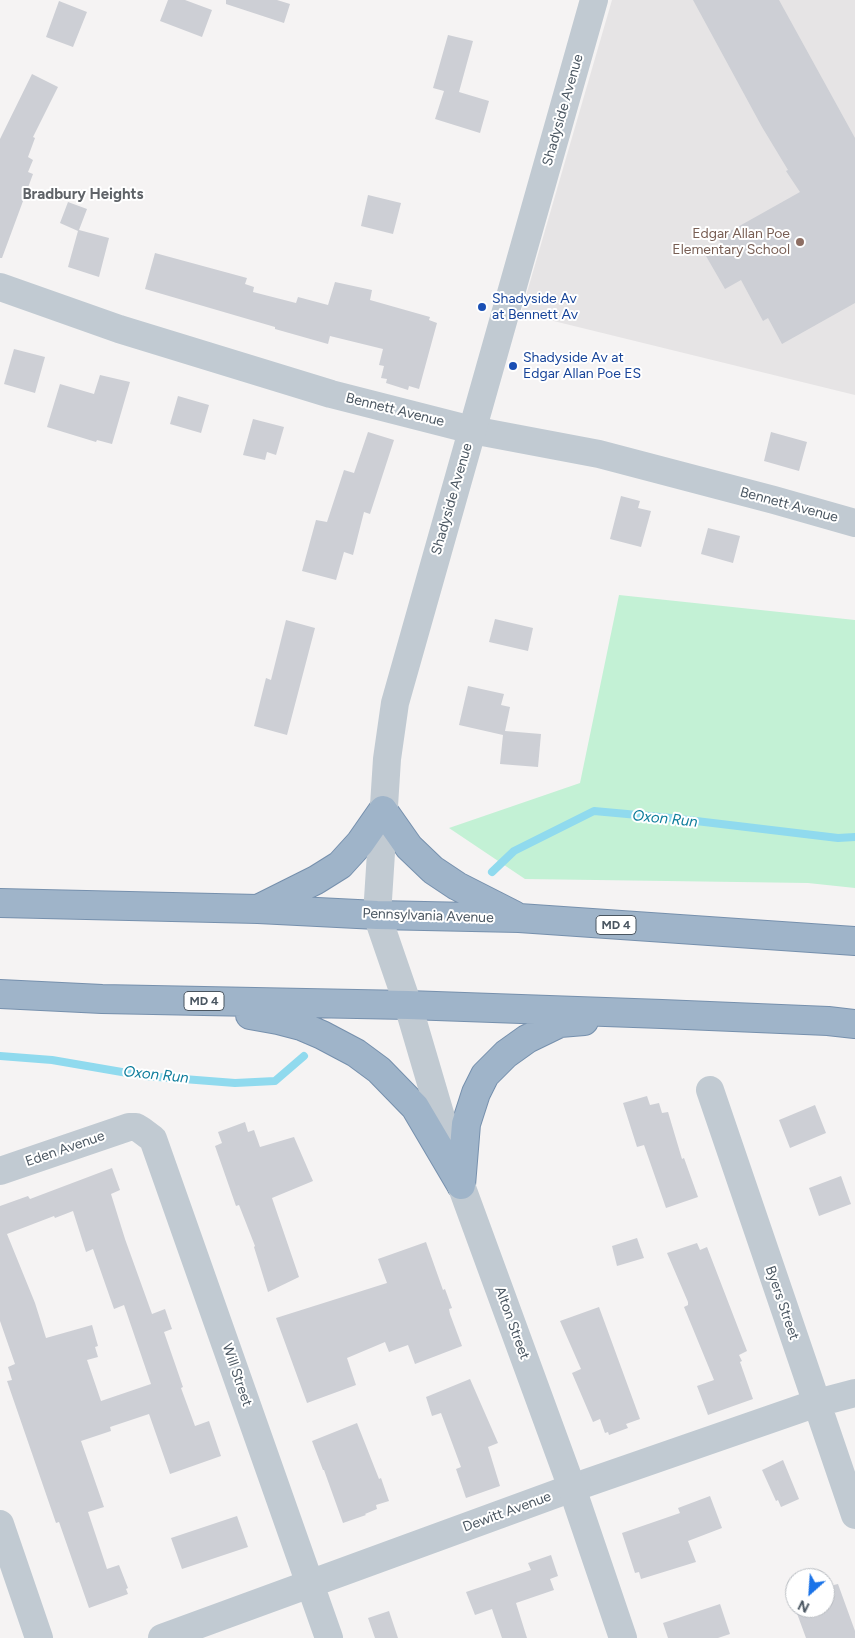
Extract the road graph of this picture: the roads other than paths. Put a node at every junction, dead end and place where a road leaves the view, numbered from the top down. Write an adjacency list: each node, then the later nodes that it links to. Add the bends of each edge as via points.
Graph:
1 (594, 0): 3 (street, Shadyside Avenue)
2 (0, 287): 3 (street, Bennett Avenue, via 119,329 331,394)
3 (472, 430): 4 (street, Bennett Avenue, via 599,454); 5 (street, Shadyside Avenue, via 395,703)
4 (855, 524)
5 (383, 810): 7 (highway, via 340,865); 8 (street, Shadyside Avenue); 9 (highway, via 408,847 433,870)
6 (0, 903): 7 (highway, Pennsylvania Avenue / MD 4)
7 (258, 909): 8 (highway, Pennsylvania Avenue / MD 4)
8 (377, 915): 9 (highway, Pennsylvania Avenue / MD 4); 12 (street, Shadyside Avenue)
9 (519, 918): 10 (highway, Pennsylvania Avenue / MD 4)
10 (855, 941)
11 (8, 995): 12 (highway, MD 4); 18 (highway, via 162,1011 251,1015 300,1026 322,1035 356,1053 398,1088 415,1107)
12 (408, 1005): 13 (highway, MD 4); 18 (street, Alton Street)
13 (662, 1014): 14 (highway, MD 4); 18 (highway, via 560,1023 527,1039 506,1054 485,1075 473,1101 466,1124)
14 (855, 1024)
15 (710, 1090): 20 (street, Byers Street)
16 (129, 1127): 17 (street, Eden Avenue); 24 (street, Will Street, via 145,1132 155,1143)
17 (0, 1171)
18 (461, 1185): 21 (street, Alton Street)
19 (855, 1393): 20 (street, Dewitt Avenue)
20 (817, 1403): 21 (street, Dewitt Avenue); 22 (street, Byers Street)
21 (572, 1488): 24 (street, Dewitt Avenue); 28 (street, Alton Street)
22 (855, 1515)
23 (0, 1524): 25 (street)
24 (310, 1583): 26 (street, Dewitt Avenue); 27 (street, Will Street)
25 (39, 1638)
26 (162, 1638)
27 (329, 1638)
28 (623, 1638)

